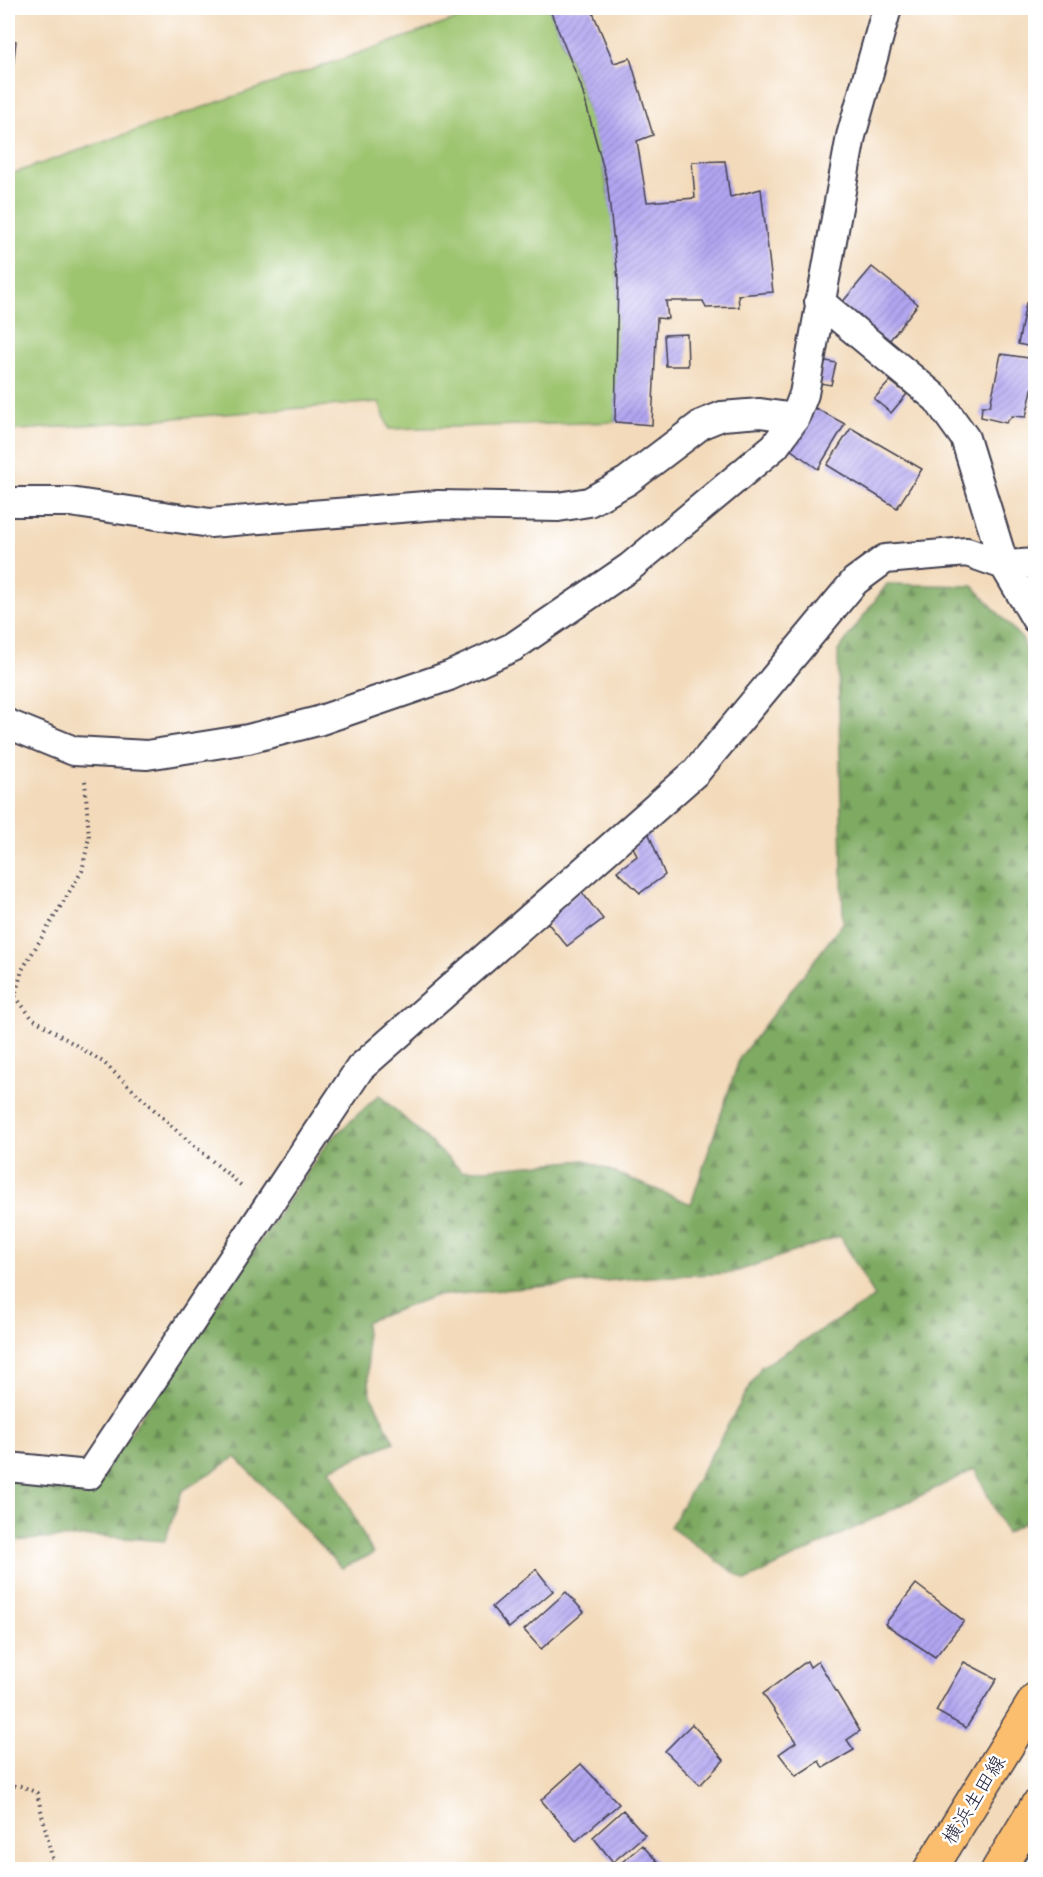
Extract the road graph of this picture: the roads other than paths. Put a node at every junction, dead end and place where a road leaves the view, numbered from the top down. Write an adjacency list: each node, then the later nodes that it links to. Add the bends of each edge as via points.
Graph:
1 (887, 8): 2 (street, via 850,136)
2 (819, 301): 3 (street, via 804,394); 6 (street, via 937,399 965,438)
3 (795, 418): 4 (street, via 760,413 722,416 702,424 627,482 590,502 558,507 438,505 210,523 70,502); 8 (street, via 775,446 748,471 630,567 513,647 449,676 318,722 147,755 74,751)
4 (8, 502)
5 (1035, 563): 6 (street)
6 (1004, 565): 7 (street); 9 (street, via 967,552 885,559 855,581 696,772 360,1068 89,1475)
7 (1035, 619)
8 (8, 724)
9 (8, 1467)
10 (1035, 1699): 13 (main road, 横浜生田線)
11 (1035, 1807): 14 (main road)
12 (1035, 1857): 15 (lane)
13 (930, 1869)
14 (998, 1869)
15 (1028, 1869)

